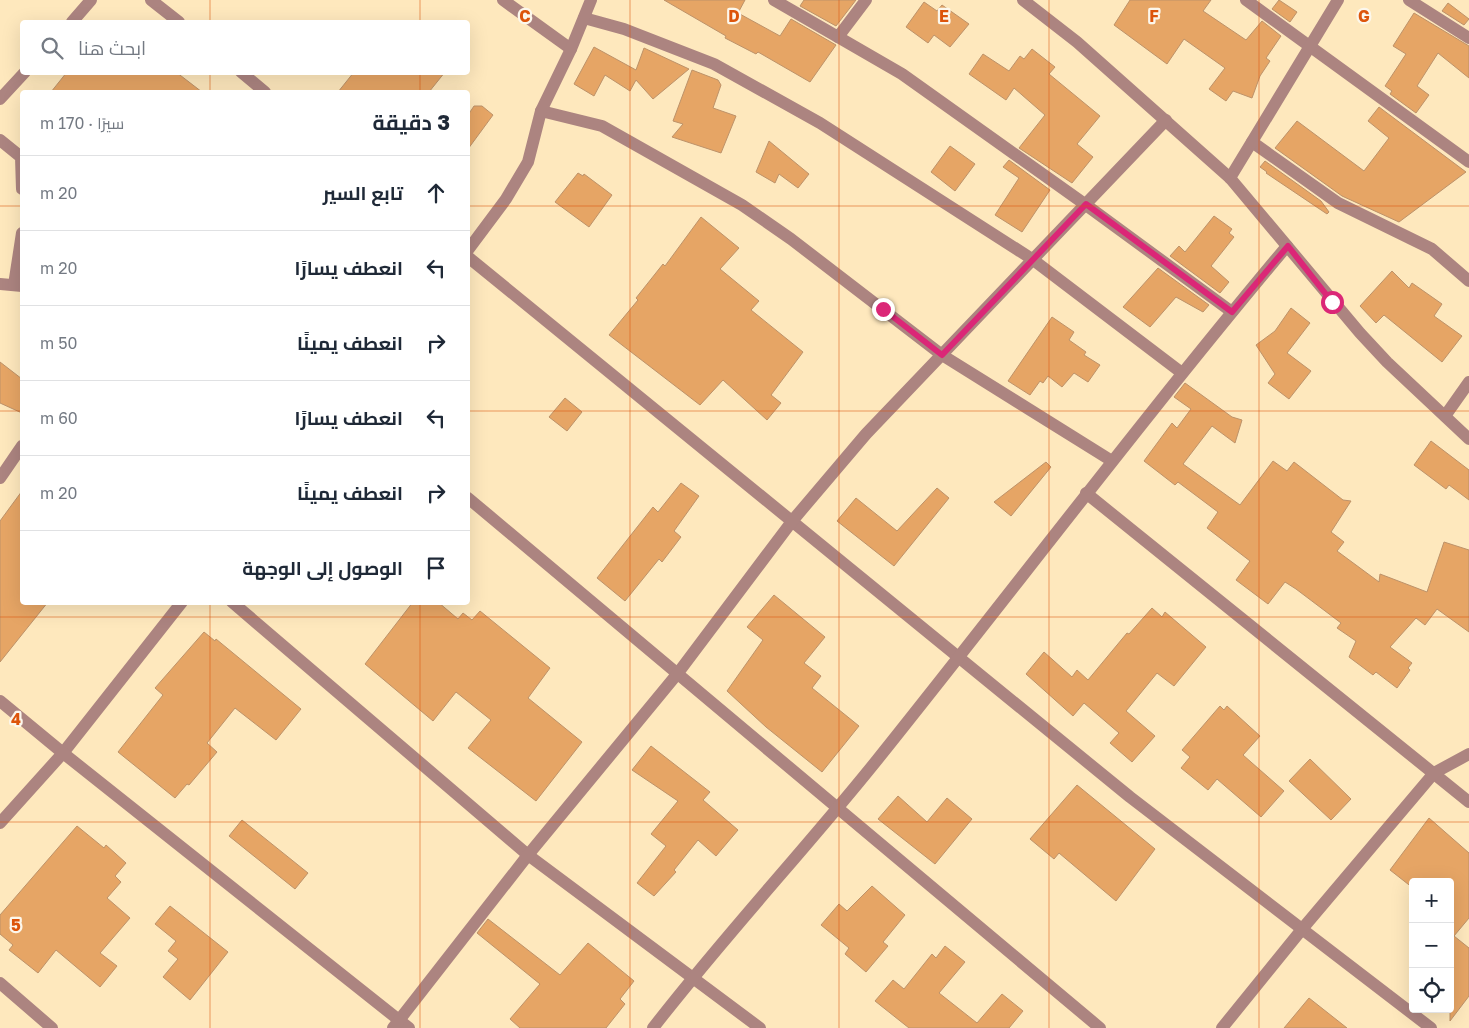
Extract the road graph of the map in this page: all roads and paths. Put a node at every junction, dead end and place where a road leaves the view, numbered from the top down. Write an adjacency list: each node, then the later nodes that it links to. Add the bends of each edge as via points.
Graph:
1 (91, 0): 12 (street)
2 (151, 0): 13 (street)
3 (503, 0): 17 (street)
4 (591, 0): 11 (street)
5 (774, 0): 14 (street)
6 (866, 0): 14 (street)
7 (1023, 0): 23 (street, via 1077,42)
8 (1246, 0): 16 (street)
9 (1338, 0): 16 (street)
10 (1409, 0): 15 (street)
11 (584, 18): 17 (street); 33 (street, via 676,48 731,72 820,123)
12 (74, 20)
13 (176, 20)
14 (838, 37): 29 (street, via 902,74)
15 (1469, 38)
16 (1309, 48): 25 (street); 27 (street)
17 (572, 50): 22 (street)
18 (22, 75): 21 (street)
19 (245, 75): 20 (street)
20 (263, 90)
21 (0, 99)
22 (541, 111): 31 (street, via 528,162 506,199); 39 (street, via 602,126 734,201 791,239)
23 (1166, 120): 28 (street); 29 (street)
24 (0, 140): 26 (street)
25 (1252, 142): 28 (street); 35 (street, via 1338,203 1432,249)
26 (20, 156)
27 (1469, 162)
28 (1230, 178): 30 (street)
29 (1086, 204): 33 (street); 38 (street)
30 (1288, 246): 38 (street); 42 (street, via 1360,333)
31 (470, 247)
32 (470, 259): 49 (street)
33 (1032, 259): 39 (street); 40 (street)
34 (20, 260): 37 (street)
35 (1469, 281)
36 (0, 284): 37 (street)
37 (18, 286)
38 (1232, 312): 40 (street)
39 (942, 355): 45 (street); 49 (street, via 866,434)
40 (1182, 373): 45 (street)
41 (1469, 382): 42 (street)
42 (1445, 416): 43 (street)
43 (1469, 439)
44 (20, 449): 46 (street)
45 (1112, 460): 47 (street)
46 (0, 478)
47 (1086, 493): 52 (street); 57 (street)
48 (470, 500): 53 (street)
49 (793, 520): 52 (street); 53 (street)
50 (180, 605): 55 (street)
51 (236, 605): 61 (street)
52 (959, 658): 59 (street); 62 (street, via 1130,797)
53 (678, 673): 59 (street); 61 (street)
54 (0, 701): 55 (street)
55 (62, 753): 60 (street); 65 (street)
56 (1469, 754): 57 (street)
57 (1434, 773): 58 (street); 62 (street)
58 (1469, 802)
59 (837, 809): 63 (street); 69 (street)
60 (0, 823)
61 (528, 855): 63 (street); 65 (street)
62 (1303, 928): 70 (street); 71 (street)
63 (693, 976): 67 (street); 68 (street)
64 (0, 983): 66 (street)
65 (400, 1025)
66 (52, 1028)
67 (653, 1028)
68 (760, 1028)
69 (1100, 1028)
70 (1222, 1028)
71 (1431, 1028)

